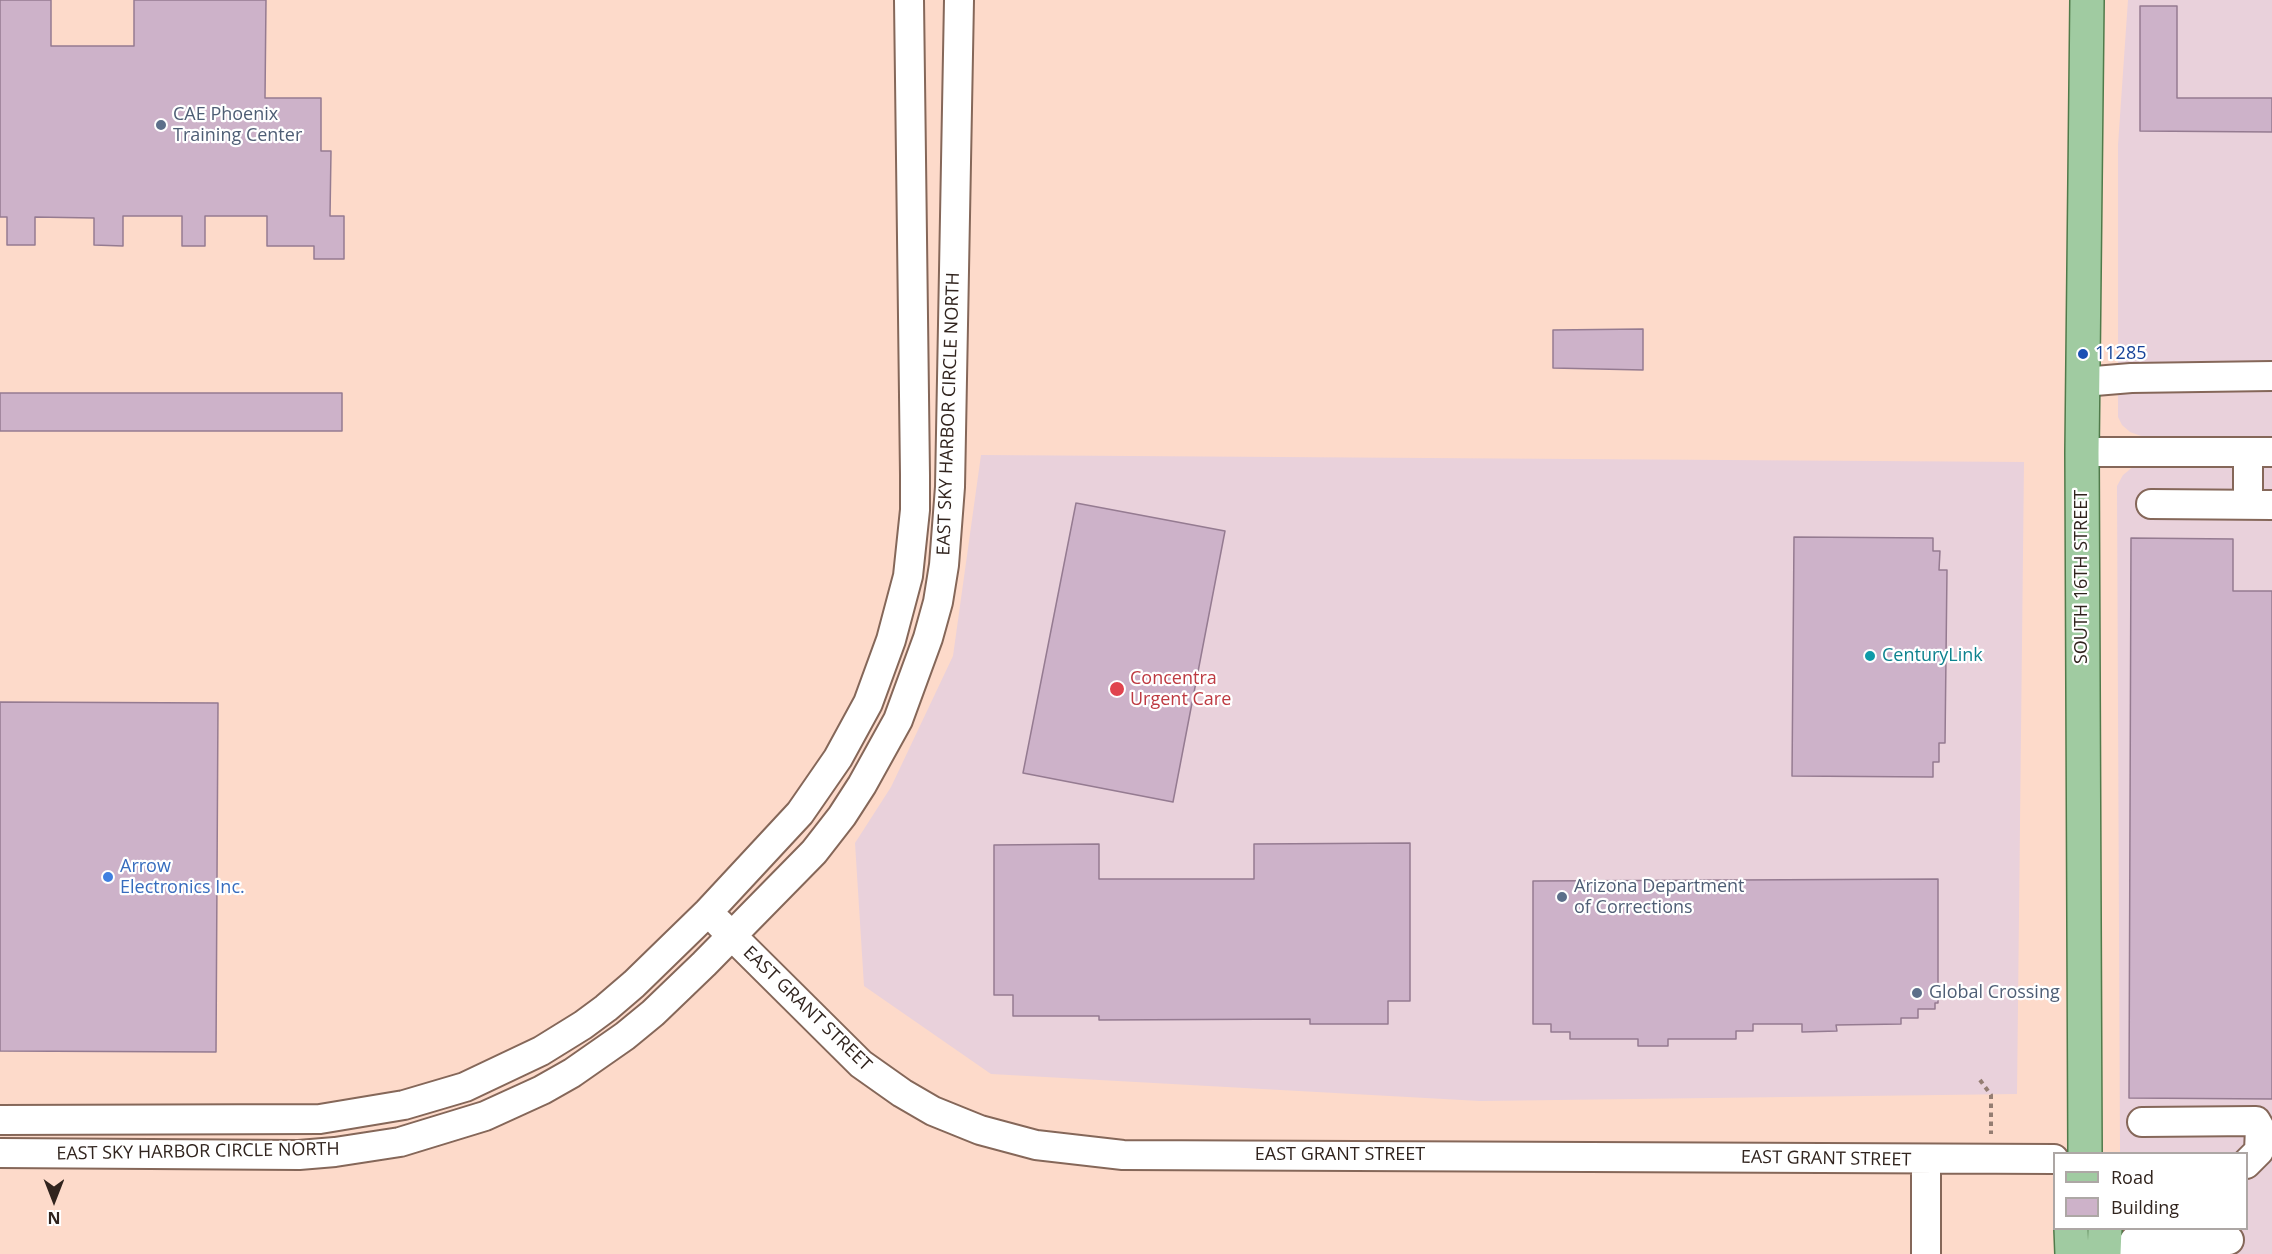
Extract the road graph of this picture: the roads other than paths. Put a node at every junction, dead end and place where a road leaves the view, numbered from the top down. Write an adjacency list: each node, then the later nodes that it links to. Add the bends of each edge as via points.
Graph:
1 (909, 0): 10 (street, EAST SKY HARBOR CIRCLE NORTH, via 915,510 908,576 881,670 838,758 800,813)
2 (959, 0): 11 (street, EAST SKY HARBOR CIRCLE NORTH, via 950,487 938,602 918,671 898,720 862,785 814,852)
3 (2087, 0): 5 (main road, SOUTH 16TH STREET)
4 (2272, 376): 5 (street)
5 (2083, 382): 6 (main road, SOUTH 16TH STREET)
6 (2082, 452): 7 (street); 16 (main road, SOUTH 16TH STREET)
7 (2260, 452): 9 (street)
8 (2151, 504): 9 (street)
9 (2260, 505)
10 (708, 912): 11 (street, EAST GRANT STREET); 12 (street, EAST SKY HARBOR CIRCLE NORTH, via 634,984)
11 (732, 936): 13 (street, EAST SKY HARBOR CIRCLE NORTH, via 625,1036 572,1073); 19 (street, EAST GRANT STREET, via 861,1064 902,1093 980,1130 1036,1145 1123,1155)
12 (583, 1025): 13 (street, via 568,1050 523,1085); 14 (street, EAST SKY HARBOR CIRCLE NORTH, via 516,1065 465,1087 404,1106 349,1116 278,1120)
13 (511, 1105): 17 (street, EAST SKY HARBOR CIRCLE NORTH, via 400,1142 335,1152)
14 (0, 1120)
15 (2142, 1122): 20 (street, via 2256,1121 2260,1128 2259,1151)
16 (2085, 1152)
17 (0, 1153)
18 (2053, 1159): 19 (street, EAST GRANT STREET)
19 (1926, 1160): 24 (street)
20 (2248, 1163)
21 (2071, 1230): 25 (main road)
22 (2105, 1230): 26 (main road)
23 (2233, 1241): 27 (street, via 2134,1241)
24 (1926, 1254)
25 (2072, 1254)
26 (2104, 1254)
27 (2134, 1254)

